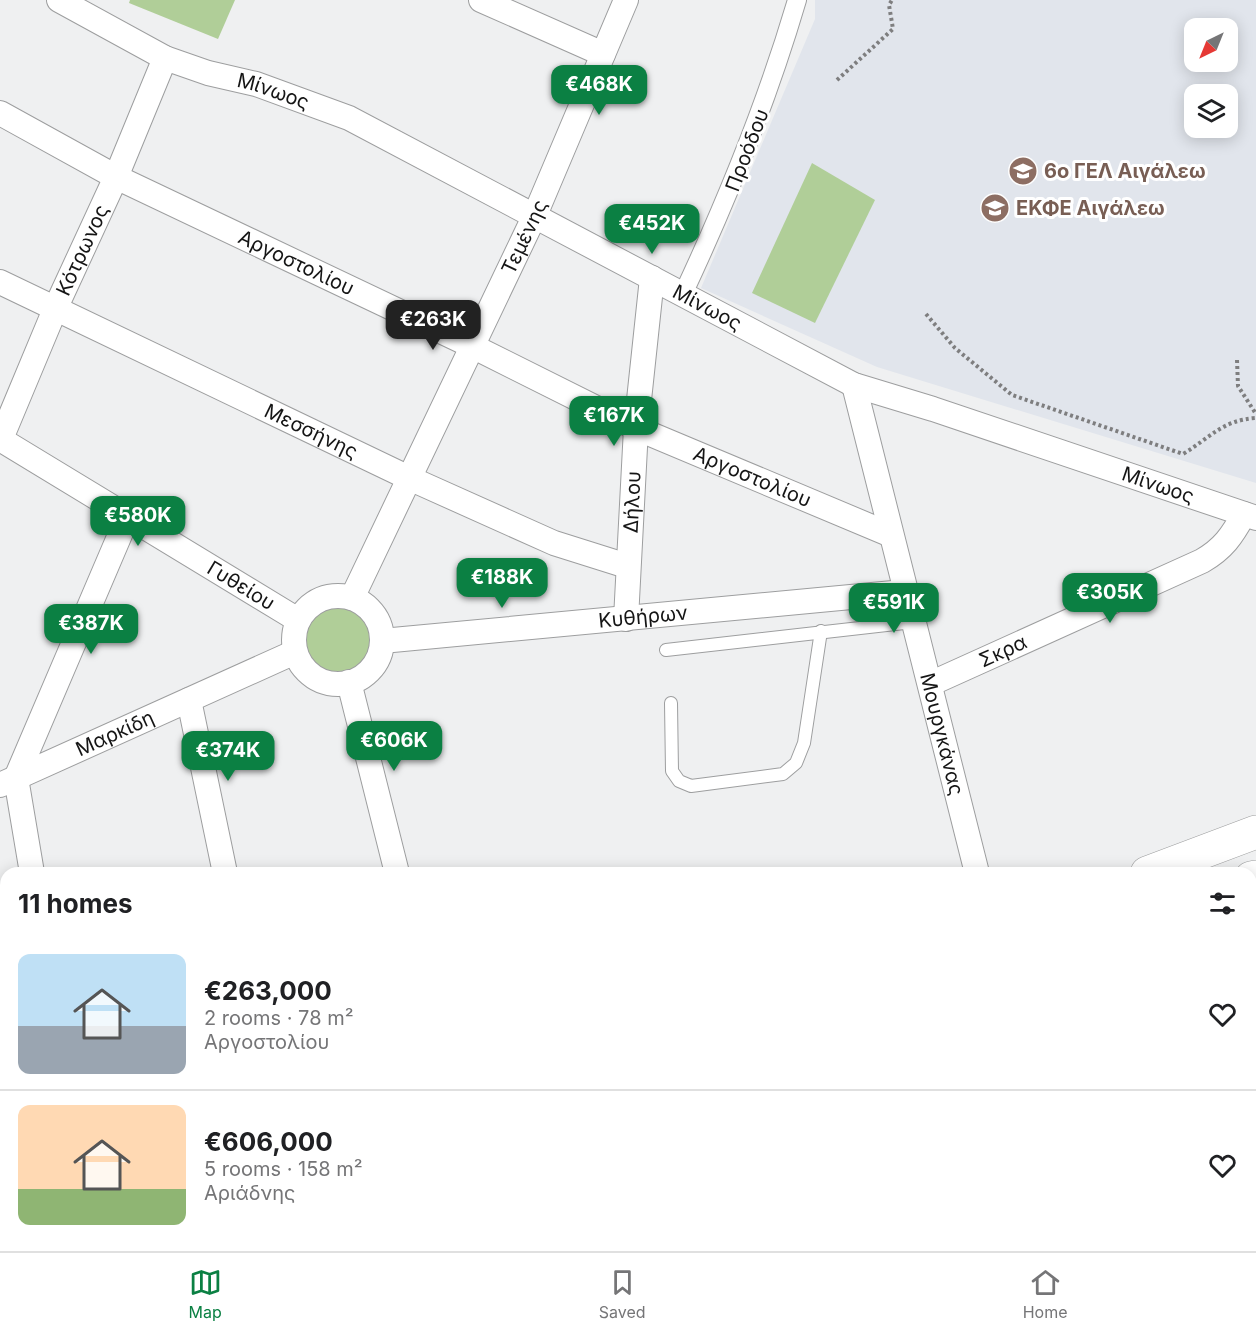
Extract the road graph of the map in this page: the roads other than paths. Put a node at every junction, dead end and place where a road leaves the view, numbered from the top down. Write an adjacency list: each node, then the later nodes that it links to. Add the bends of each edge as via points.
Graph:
1 (59, 0): 6 (street, Μίνωος)
2 (481, 0): 5 (street)
3 (626, 0): 5 (street, Τεμένης)
4 (797, 0): 12 (street, Προόδου, via 752,139)
5 (603, 54): 9 (street, Τεμένης)
6 (165, 58): 8 (street, Κότρωνος); 9 (street, Μίνωος, via 256,84 349,118)
7 (0, 113): 8 (street, Αργοστολίου)
8 (116, 177): 13 (street, Κότρωνος); 14 (street, Αργοστολίου)
9 (535, 215): 10 (street, Μίνωος); 14 (street, Τεμένης)
10 (652, 279): 12 (street, Μίνωος); 16 (street, Δήλου)
11 (0, 282): 13 (street, Μεσσήνης)
12 (684, 294): 15 (street, Μίνωος)
13 (56, 307): 17 (street, Κότρωνος); 18 (street, Μεσσήνης)
14 (472, 346): 16 (street, Αργοστολίου); 18 (street, Τεμένης)
15 (854, 385): 20 (street, Μίνωος); 21 (street, Μουργκάνας)
16 (636, 428): 21 (street, Αργοστολίου); 22 (street, Δήλου)
17 (0, 440): 19 (street, Γυθείου)
18 (409, 478): 22 (street, Μεσσήνης, via 554,543); 24 (street, Τεμένης)
19 (128, 516): 26 (street, Γυθείου); 36 (street)
20 (1250, 516): 33 (street, Σκρα, via 1226,544 1202,561)
21 (891, 535): 23 (street, Μουργκάνας)
22 (627, 566): 25 (street, Δήλου)
23 (904, 592): 25 (street, Κυθήρων); 27 (street, Μουργκάνας)
24 (352, 598): 26 (street, via 318,600); 29 (street, via 367,606 379,624)
25 (626, 619): 29 (street, Κυθήρων)
26 (298, 620): 31 (street)
27 (913, 622): 28 (lane); 33 (street, Μουργκάνας)
28 (821, 631): 30 (lane); 35 (lane, via 804,743 796,763 783,774 692,786 679,781 672,771)
29 (382, 641): 32 (street, via 373,666 362,677)
30 (666, 650)
31 (295, 652): 32 (street, via 307,671 318,679); 34 (street, Μαρκίδη)
32 (349, 682): 40 (street)
33 (930, 684): 41 (street, Μουργκάνας)
34 (189, 700): 36 (street, Μαρκίδη); 39 (street)
35 (671, 703)
36 (5, 778): 38 (street)
37 (1256, 832): 42 (main road)
38 (30, 867)
39 (224, 867)
40 (396, 867)
41 (976, 867)
42 (1163, 867)

